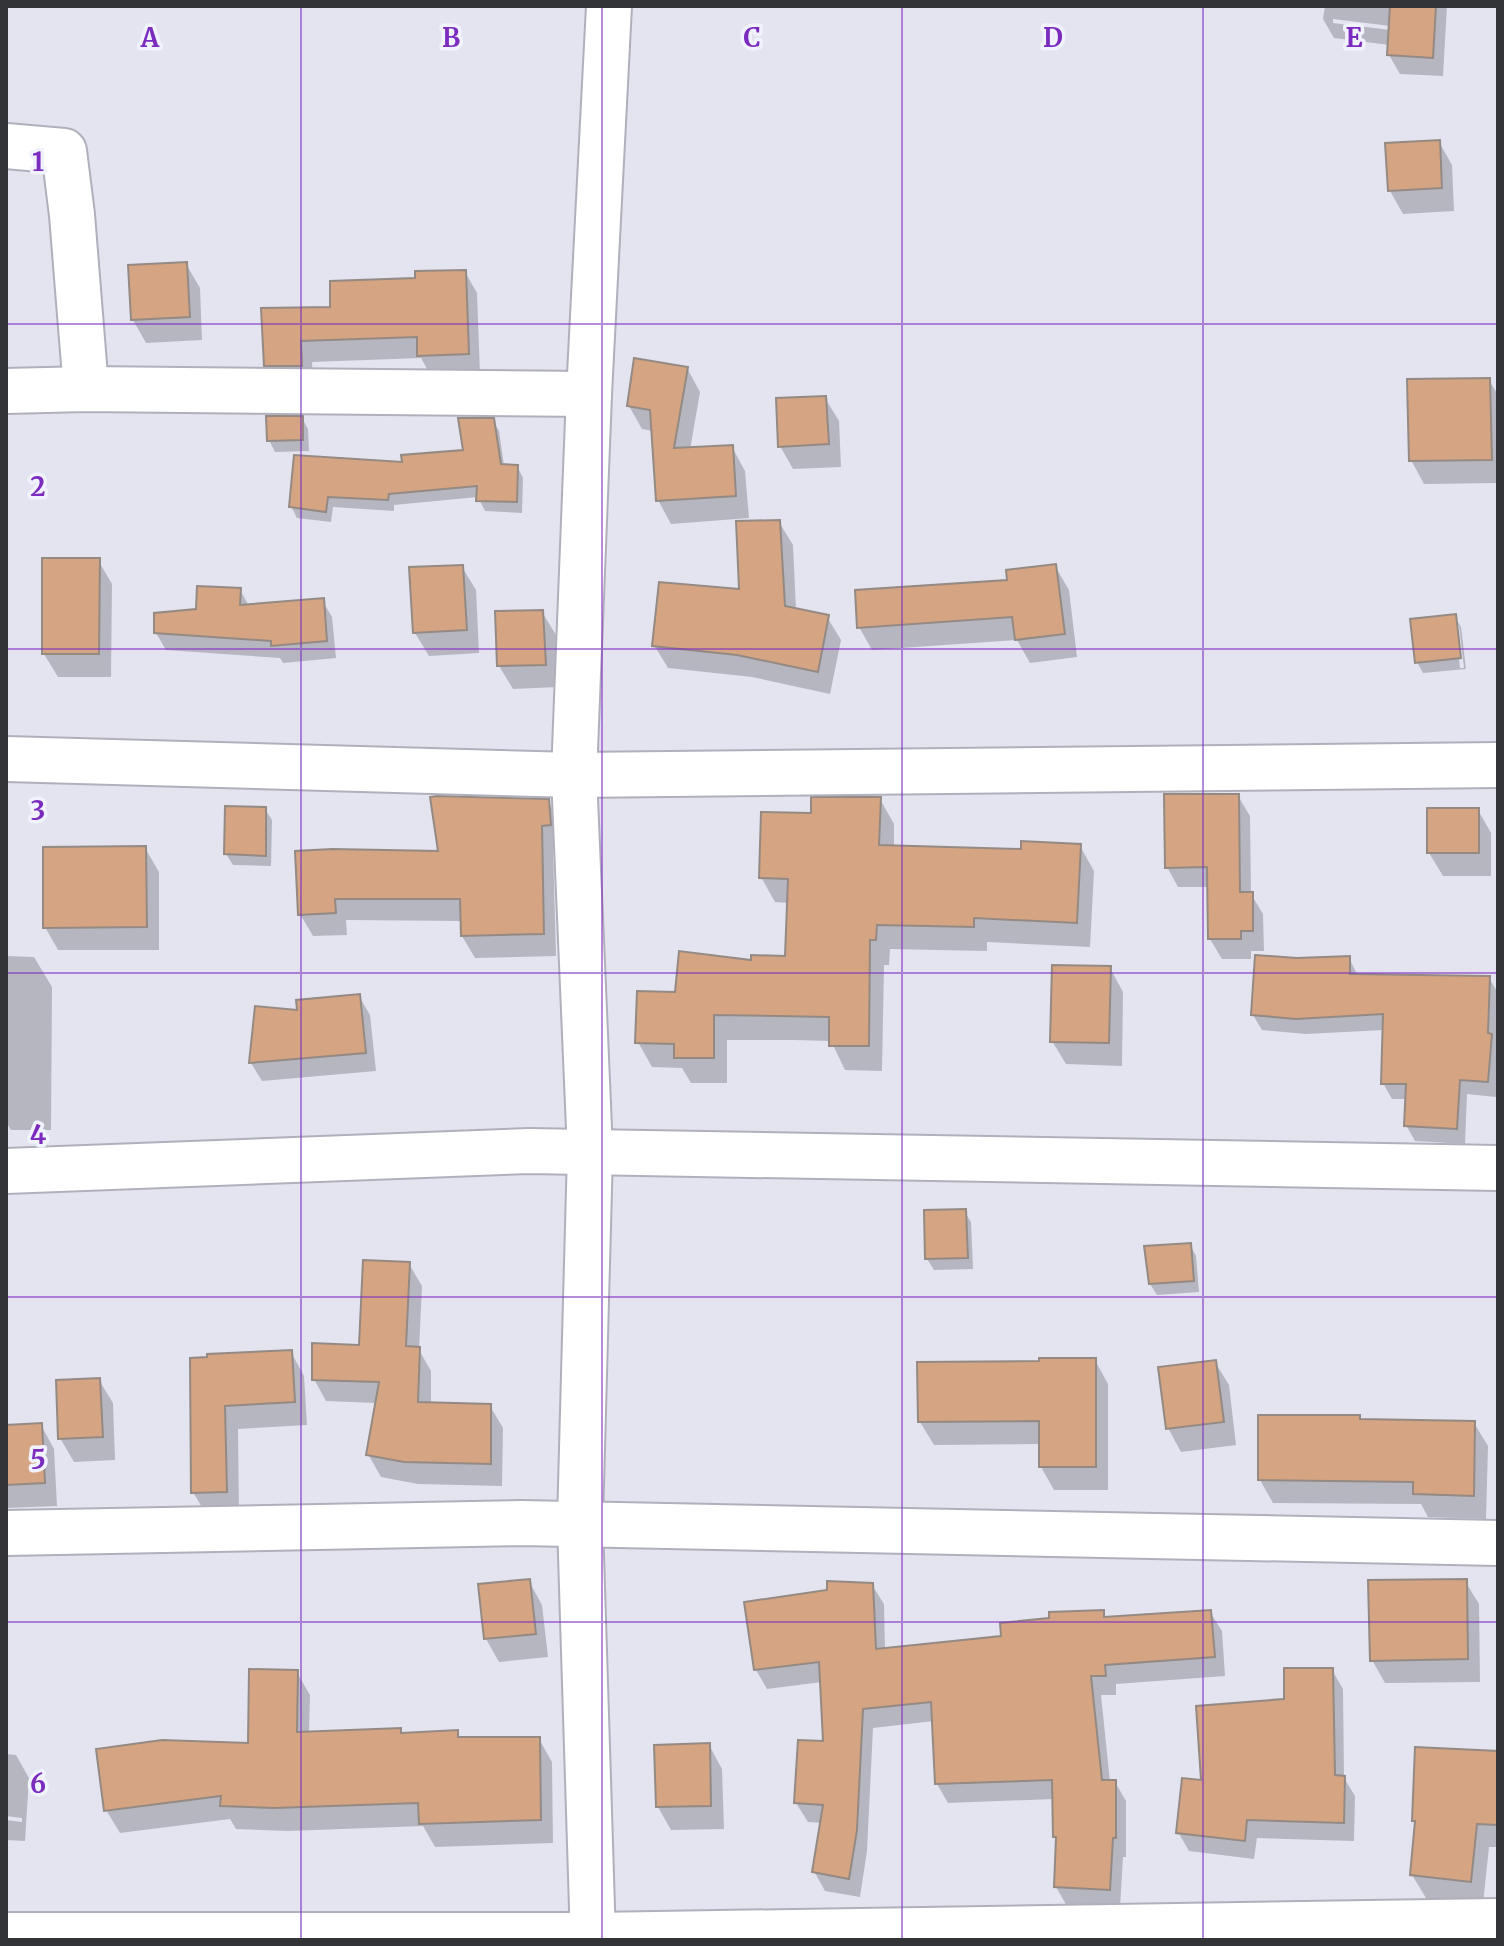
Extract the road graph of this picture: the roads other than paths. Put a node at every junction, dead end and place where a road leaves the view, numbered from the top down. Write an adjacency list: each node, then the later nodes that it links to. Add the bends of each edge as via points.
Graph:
1 (609, 6): 5 (street)
2 (6, 146): 3 (street, via 64,151)
3 (86, 389): 4 (street); 5 (street)
4 (6, 391)
5 (589, 394): 8 (street)
6 (6, 759): 8 (street)
7 (1498, 765): 8 (street)
8 (574, 775): 9 (street)
9 (590, 1152): 10 (street); 11 (street); 12 (street)
10 (1498, 1168)
11 (6, 1171)
12 (580, 1523): 13 (street); 14 (street); 17 (street)
13 (6, 1533)
14 (1498, 1543)
15 (1498, 1921): 17 (street)
16 (6, 1935): 17 (street)
17 (593, 1937)

